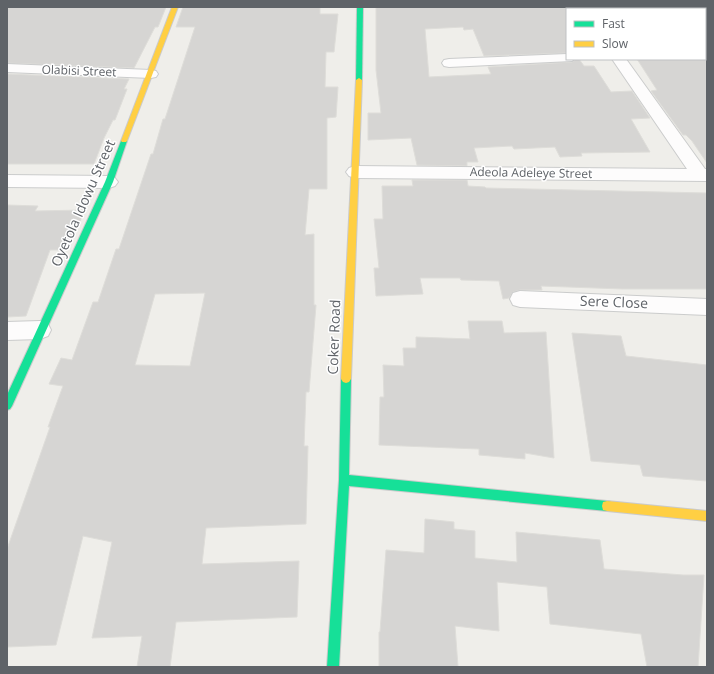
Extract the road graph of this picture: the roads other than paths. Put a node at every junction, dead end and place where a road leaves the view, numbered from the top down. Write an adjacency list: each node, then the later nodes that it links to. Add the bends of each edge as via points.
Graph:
1 (175, 7): 7 (street, Oyetola Idowu Street)
2 (360, 7): 8 (street, Coker Road)
3 (566, 58): 5 (street)
4 (620, 60): 9 (street)
5 (449, 63)
6 (7, 68): 7 (street, Olabisi Street)
7 (151, 74): 11 (street, Oyetola Idowu Street)
8 (355, 172): 9 (street, Adeola Adeleye Street); 17 (street, Coker Road)
9 (703, 175)
10 (7, 181): 11 (street)
11 (109, 182): 14 (street, Oyetola Idowu Street)
12 (520, 299): 13 (street, Sere Close)
13 (707, 307)
14 (40, 330): 15 (street); 16 (street, Oyetola Idowu Street)
15 (7, 331)
16 (7, 406)
17 (344, 480): 18 (street); 19 (street, Coker Road)
18 (707, 516)
19 (333, 667)

